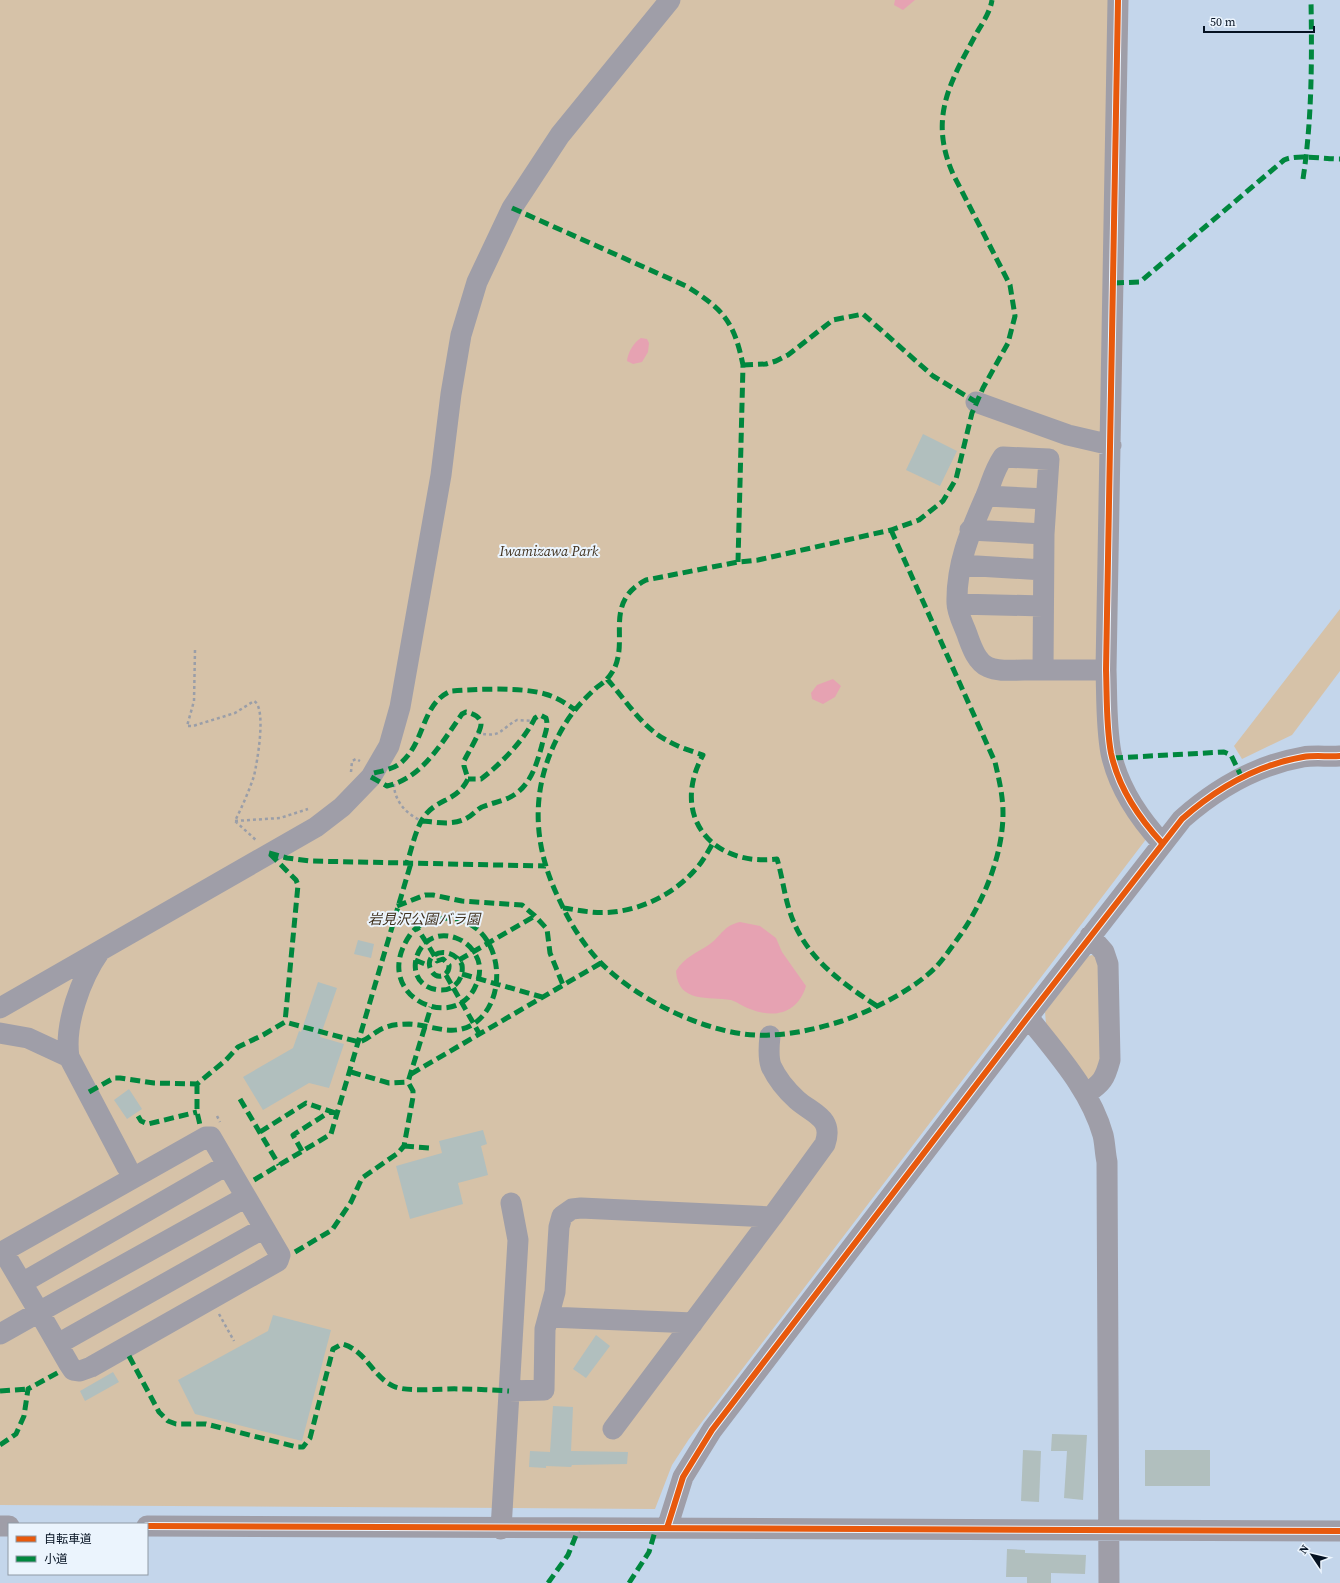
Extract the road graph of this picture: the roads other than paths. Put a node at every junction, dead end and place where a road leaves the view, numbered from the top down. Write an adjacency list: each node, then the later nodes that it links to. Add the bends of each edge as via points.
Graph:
1 (670, 0): 18 (street, via 560,135 512,208 477,282 461,335 441,475 400,707 389,746 364,772 330,817)
2 (1118, 0): 4 (street)
3 (976, 402): 4 (street, via 1068,436)
4 (1111, 445): 14 (street)
5 (986, 496): 6 (street); 6 (street, via 994,472 1003,457 1049,459); 7 (street)
6 (1046, 499): 8 (street)
7 (970, 530): 8 (street); 9 (street)
8 (1044, 534): 10 (street)
9 (961, 565): 10 (street); 11 (street)
10 (1043, 570): 12 (street)
11 (957, 604): 12 (street); 13 (street, via 971,646 986,666 995,670)
12 (1043, 606): 13 (street)
13 (1043, 670): 14 (street)
14 (1106, 670): 16 (street, via 1108,729 1112,754 1123,787 1147,827)
15 (1340, 756): 16 (street, via 1304,757 1256,771 1205,799 1182,819)
16 (1162, 843): 17 (street)
17 (1090, 936): 20 (street); 24 (street, via 1104,952 1108,964 1110,1060 1100,1085)
18 (100, 951): 19 (street); 23 (street, via 91,964 69,1025)
19 (0, 1008)
20 (1028, 1017): 24 (street); 41 (street, via 712,1430 683,1478)
21 (0, 1033): 23 (street, via 28,1038)
22 (770, 1036): 29 (street, via 770,1064 775,1073 798,1101 820,1116 828,1130 825,1144)
23 (69, 1057): 26 (street)
24 (1086, 1094): 43 (street, via 1103,1136 1107,1162)
25 (227, 1165): 27 (street); 31 (street, via 211,1137 206,1137); 32 (street)
26 (127, 1167)
27 (246, 1197): 30 (street); 33 (street)
28 (511, 1202): 38 (street, via 518,1240)
29 (772, 1217): 34 (street, via 572,1209 562,1216 559,1228 555,1292); 35 (street)
30 (264, 1228): 37 (street); 37 (street, via 280,1256 278,1261 92,1367 80,1371 73,1370)
31 (2, 1252): 32 (street)
32 (22, 1283): 33 (street)
33 (39, 1312): 36 (street); 37 (street)
34 (549, 1317): 35 (street); 38 (street, via 545,1329 544,1390)
35 (693, 1323): 39 (street)
36 (0, 1334)
37 (58, 1344)
38 (509, 1391): 42 (street)
39 (613, 1429)
40 (148, 1526): 42 (street)
41 (667, 1528): 42 (street); 43 (street)
42 (501, 1529)
43 (1109, 1530): 44 (street); 45 (street)
44 (1340, 1531)
45 (1109, 1583)

